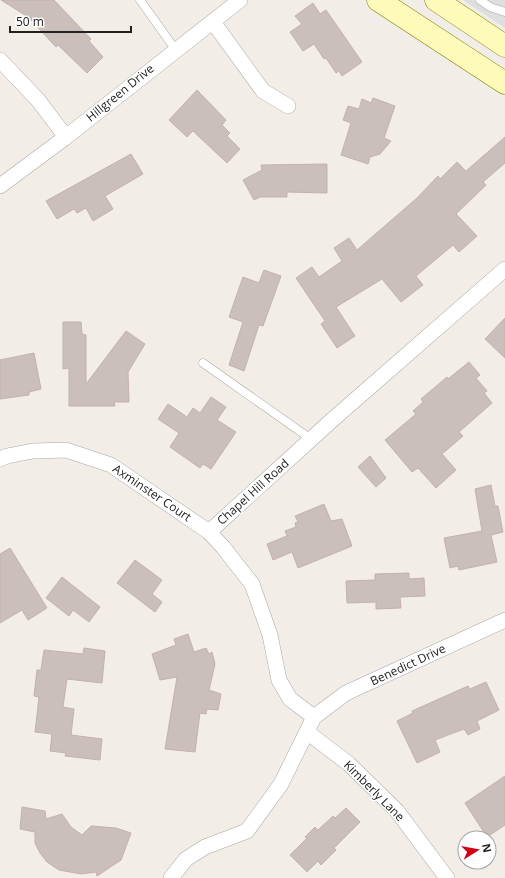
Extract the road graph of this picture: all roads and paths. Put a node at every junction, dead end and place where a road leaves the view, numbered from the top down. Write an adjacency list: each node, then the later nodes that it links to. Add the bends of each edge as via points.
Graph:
1 (140, 0): 9 (lane)
2 (240, 0): 7 (street, Hillgreen Drive)
3 (378, 0): 11 (main road)
4 (436, 0): 8 (main road)
5 (480, 0): 6 (lane)
6 (505, 12)
7 (213, 22): 9 (street, Hillgreen Drive); 12 (street, via 263,91)
8 (505, 46)
9 (175, 49): 13 (street, Hillgreen Drive)
10 (0, 60): 13 (street, via 38,100)
11 (505, 83)
12 (288, 106)
13 (66, 137): 14 (street, Hillgreen Drive)
14 (0, 186)
15 (505, 269): 17 (street, Chapel Hill Road)
16 (203, 363): 17 (lane)
17 (311, 439): 19 (street, Chapel Hill Road)
18 (0, 459): 19 (street, Axminster Court, via 33,451 66,450 111,465)
19 (209, 532): 21 (street, Chapel Hill Road, via 252,584 270,635 279,680 290,699)
20 (505, 620): 21 (street, Benedict Drive, via 346,693)
21 (314, 717): 22 (street)
22 (307, 732): 23 (street, via 281,784 247,832 205,847 186,859); 24 (street, Kimberly Lane, via 349,764 397,811)
23 (171, 878)
24 (447, 878)

